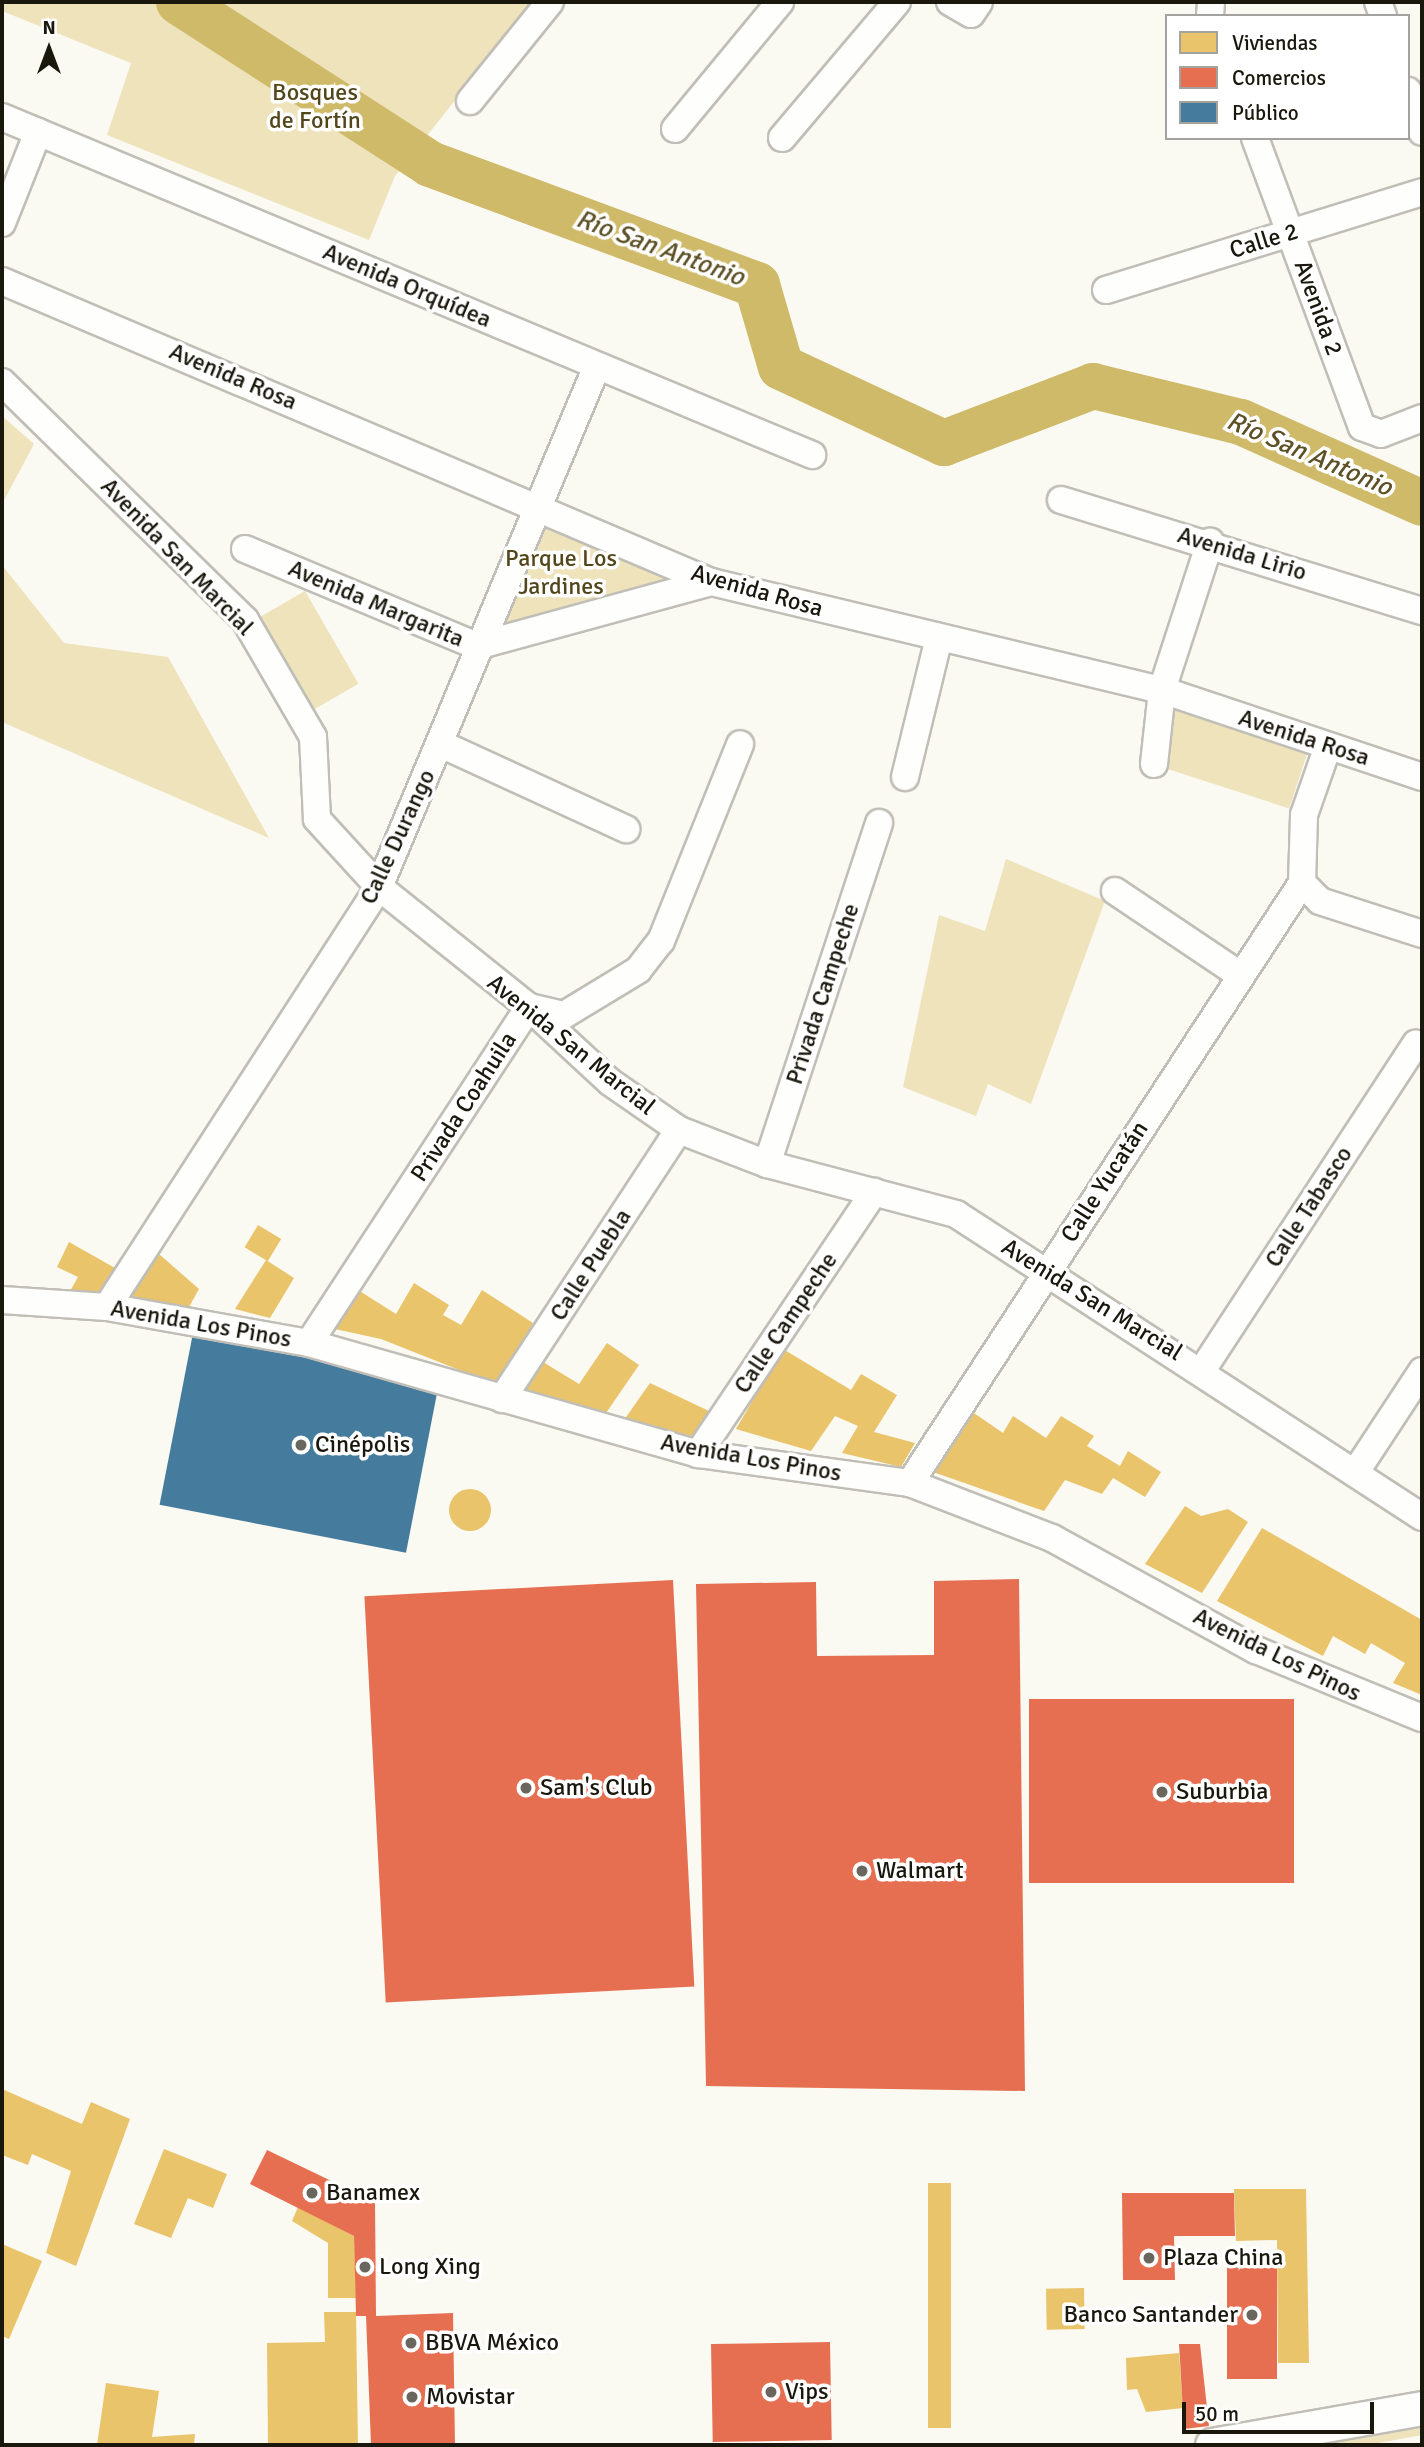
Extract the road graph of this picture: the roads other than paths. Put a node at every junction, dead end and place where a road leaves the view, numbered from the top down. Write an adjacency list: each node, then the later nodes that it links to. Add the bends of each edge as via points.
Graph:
1 (550, 2): 5 (street)
2 (780, 2): 7 (street)
3 (897, 2): 10 (street)
4 (1410, 96): 9 (street)
5 (470, 101)
6 (2, 117): 8 (street, Avenida Orquídea)
7 (675, 130)
8 (38, 132): 13 (street); 17 (street, Avenida Orquídea)
9 (1422, 132)
10 (782, 138)
11 (1256, 140): 14 (street, Avenida 2)
12 (1422, 192): 14 (street, Calle 2)
13 (2, 223)
14 (1290, 232): 16 (street, Calle 2); 19 (street, Avenida 2, via 1362,427 1371,434)
15 (2, 281): 22 (street, Avenida Rosa)
16 (1106, 290)
17 (597, 366): 20 (street, Avenida Orquídea); 22 (street, Calle Durango)
18 (2, 382): 39 (street, Avenida San Marcial, via 245,620 313,737 317,819)
19 (1422, 418)
20 (812, 455)
21 (1061, 500): 23 (street, Avenida Lirio)
22 (535, 504): 25 (street, Avenida Rosa); 28 (street, Calle Durango)
23 (1210, 542): 26 (street, Avenida Lirio); 29 (street)
24 (245, 549): 28 (street, Avenida Margarita)
25 (711, 582): 27 (street, Avenida Rosa); 28 (street, Avenida Margarita)
26 (1422, 611)
27 (939, 637): 29 (street, Avenida Rosa); 34 (street)
28 (477, 646): 30 (street, Calle Durango)
29 (1162, 690): 32 (street, Avenida Rosa); 33 (street)
30 (441, 744): 37 (street); 39 (street, Calle Durango)
31 (740, 744): 43 (street, Privada Coahuila, via 661,941 638,970 564,1015)
32 (1328, 746): 35 (street, Avenida Rosa); 38 (street, via 1304,815)
33 (1154, 764)
34 (905, 777)
35 (1422, 777)
36 (879, 823): 46 (street, Privada Campeche)
37 (626, 829)
38 (1302, 883): 41 (street, via 1320,901); 42 (street, Calle Yucatán)
39 (379, 887): 43 (street, Avenida San Marcial); 50 (street, Calle Durango)
40 (1115, 891): 42 (street)
41 (1422, 934)
42 (1240, 975): 48 (street, Calle Yucatán)
43 (529, 1007): 45 (street, Avenida San Marcial, via 610,1082); 51 (street, Privada Coahuila)
44 (1416, 1044): 52 (street, Calle Tabasco)
45 (679, 1130): 46 (street, Avenida San Marcial); 54 (street, Calle Puebla)
46 (767, 1164): 47 (street, Avenida San Marcial)
47 (874, 1192): 48 (street, Avenida San Marcial, via 956,1214); 55 (street, Calle Campeche)
48 (1047, 1272): 52 (street, Avenida San Marcial); 57 (street, Calle Yucatán)
49 (2, 1300): 50 (street, Avenida Los Pinos)
50 (107, 1307): 51 (street, Avenida Los Pinos)
51 (309, 1343): 54 (street, Avenida Los Pinos)
52 (1203, 1369): 56 (street, Avenida San Marcial)
53 (1422, 1371): 56 (street)
54 (502, 1399): 55 (street, Avenida Los Pinos)
55 (698, 1454): 57 (street, Avenida Los Pinos)
56 (1355, 1473): 58 (street, Avenida San Marcial)
57 (910, 1483): 59 (street, Avenida Los Pinos, via 1052,1538 1256,1650)
58 (1422, 1517)
59 (1422, 1718)
60 (1422, 2408): 61 (main road)
61 (1212, 2445)

